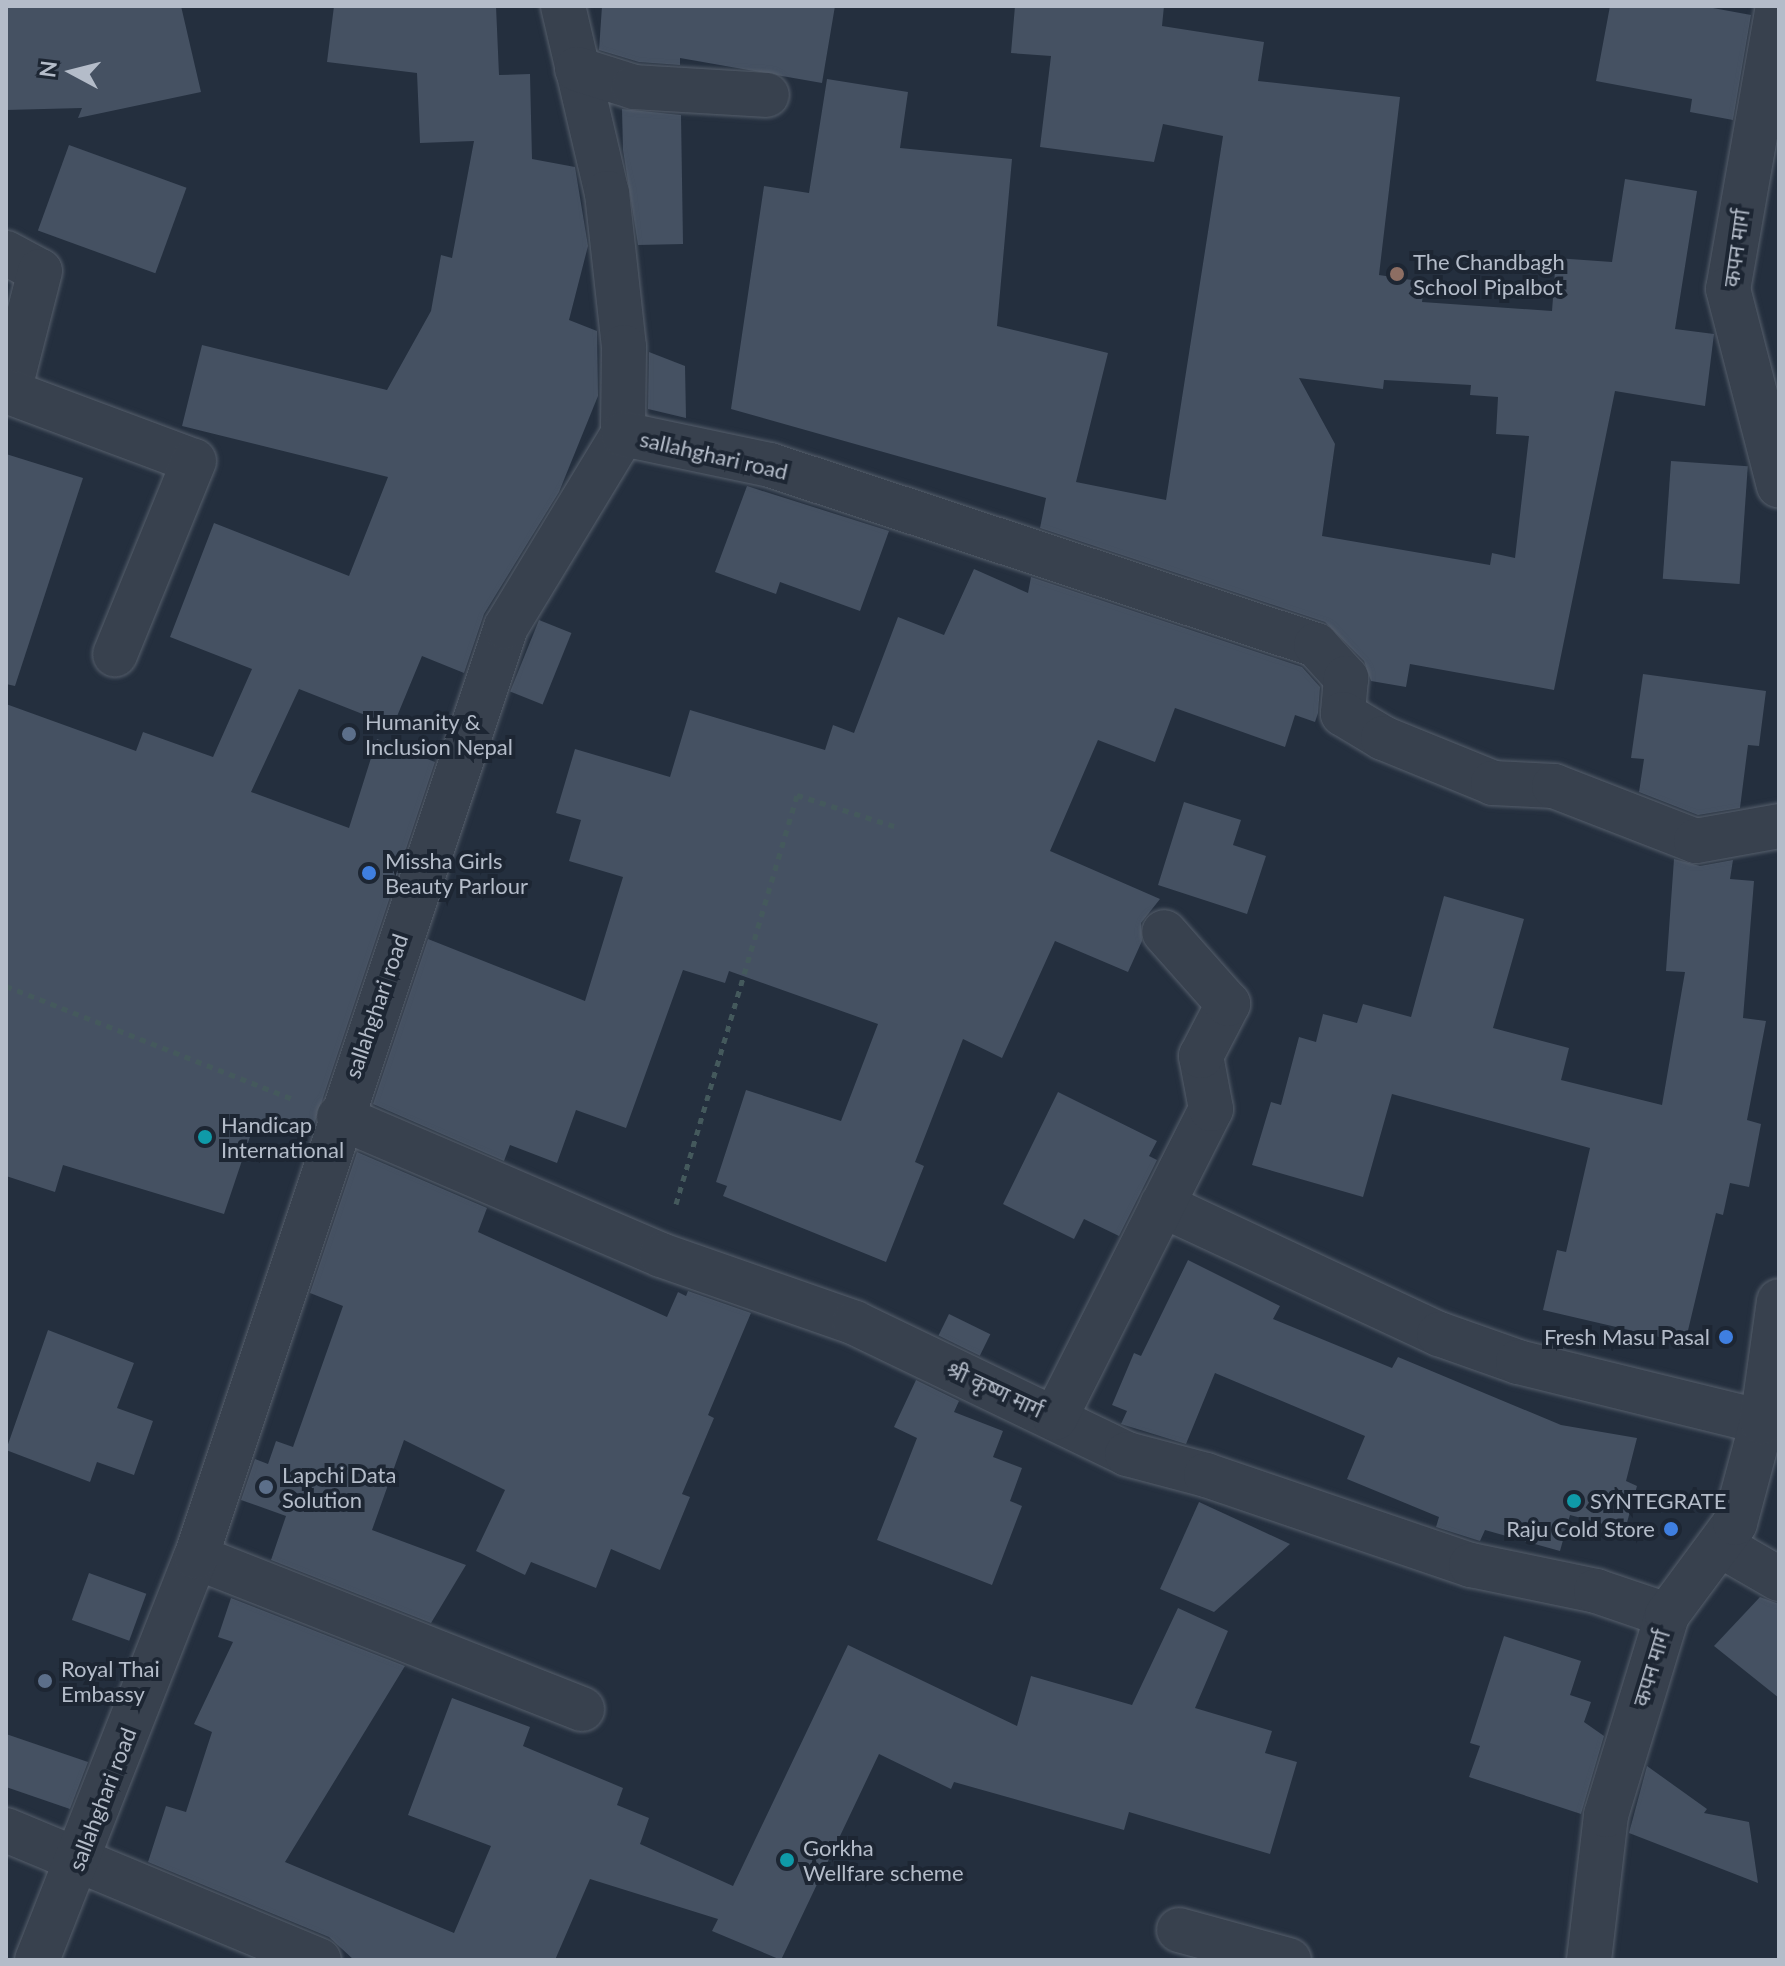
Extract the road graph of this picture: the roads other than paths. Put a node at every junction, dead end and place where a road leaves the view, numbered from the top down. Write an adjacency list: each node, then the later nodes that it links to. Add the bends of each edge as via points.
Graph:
1 (563, 6): 3 (street)
2 (1778, 6): 7 (street, कपन मार्ग, via 1728,289)
3 (577, 69): 4 (street, via 634,87); 6 (street, via 607,193 624,347)
4 (767, 95)
5 (6, 253): 8 (street, via 40,271 9,392 194,461)
6 (623, 434): 9 (street, sallahghari road, via 770,465 1316,645 1346,678 1343,714 1383,738 1493,783 1554,786 1696,841); 11 (street, sallahghari road, via 506,627)
7 (1779, 486)
8 (115, 655)
9 (1779, 826)
10 (1164, 932): 12 (street, via 1228,1004 1201,1056 1211,1109)
11 (339, 1117): 14 (street, श्री कृष्ण मार्ग, via 661,1255 855,1323); 17 (street, sallahghari road)
12 (1162, 1205): 14 (street); 15 (street, via 1439,1334 1518,1362)
13 (1779, 1301): 15 (street, कपन मार्ग)
14 (1055, 1418): 19 (street, श्री कृष्ण मार्ग, via 1127,1454 1206,1475 1410,1546 1471,1565 1596,1591)
15 (1762, 1422): 16 (street, कपन मार्ग, via 1735,1523)
16 (1720, 1545): 18 (street); 19 (street, कपन मार्ग)
17 (196, 1557): 20 (street); 22 (street, sallahghari road)
18 (1779, 1579)
19 (1667, 1615): 27 (street, कपन मार्ग, via 1606,1815)
20 (582, 1709)
21 (6, 1830): 22 (street)
22 (77, 1863): 24 (street, sallahghari road); 25 (street)
23 (1179, 1930): 26 (street)
24 (37, 1960)
25 (319, 1960)
26 (1289, 1960)
27 (1589, 1960)

